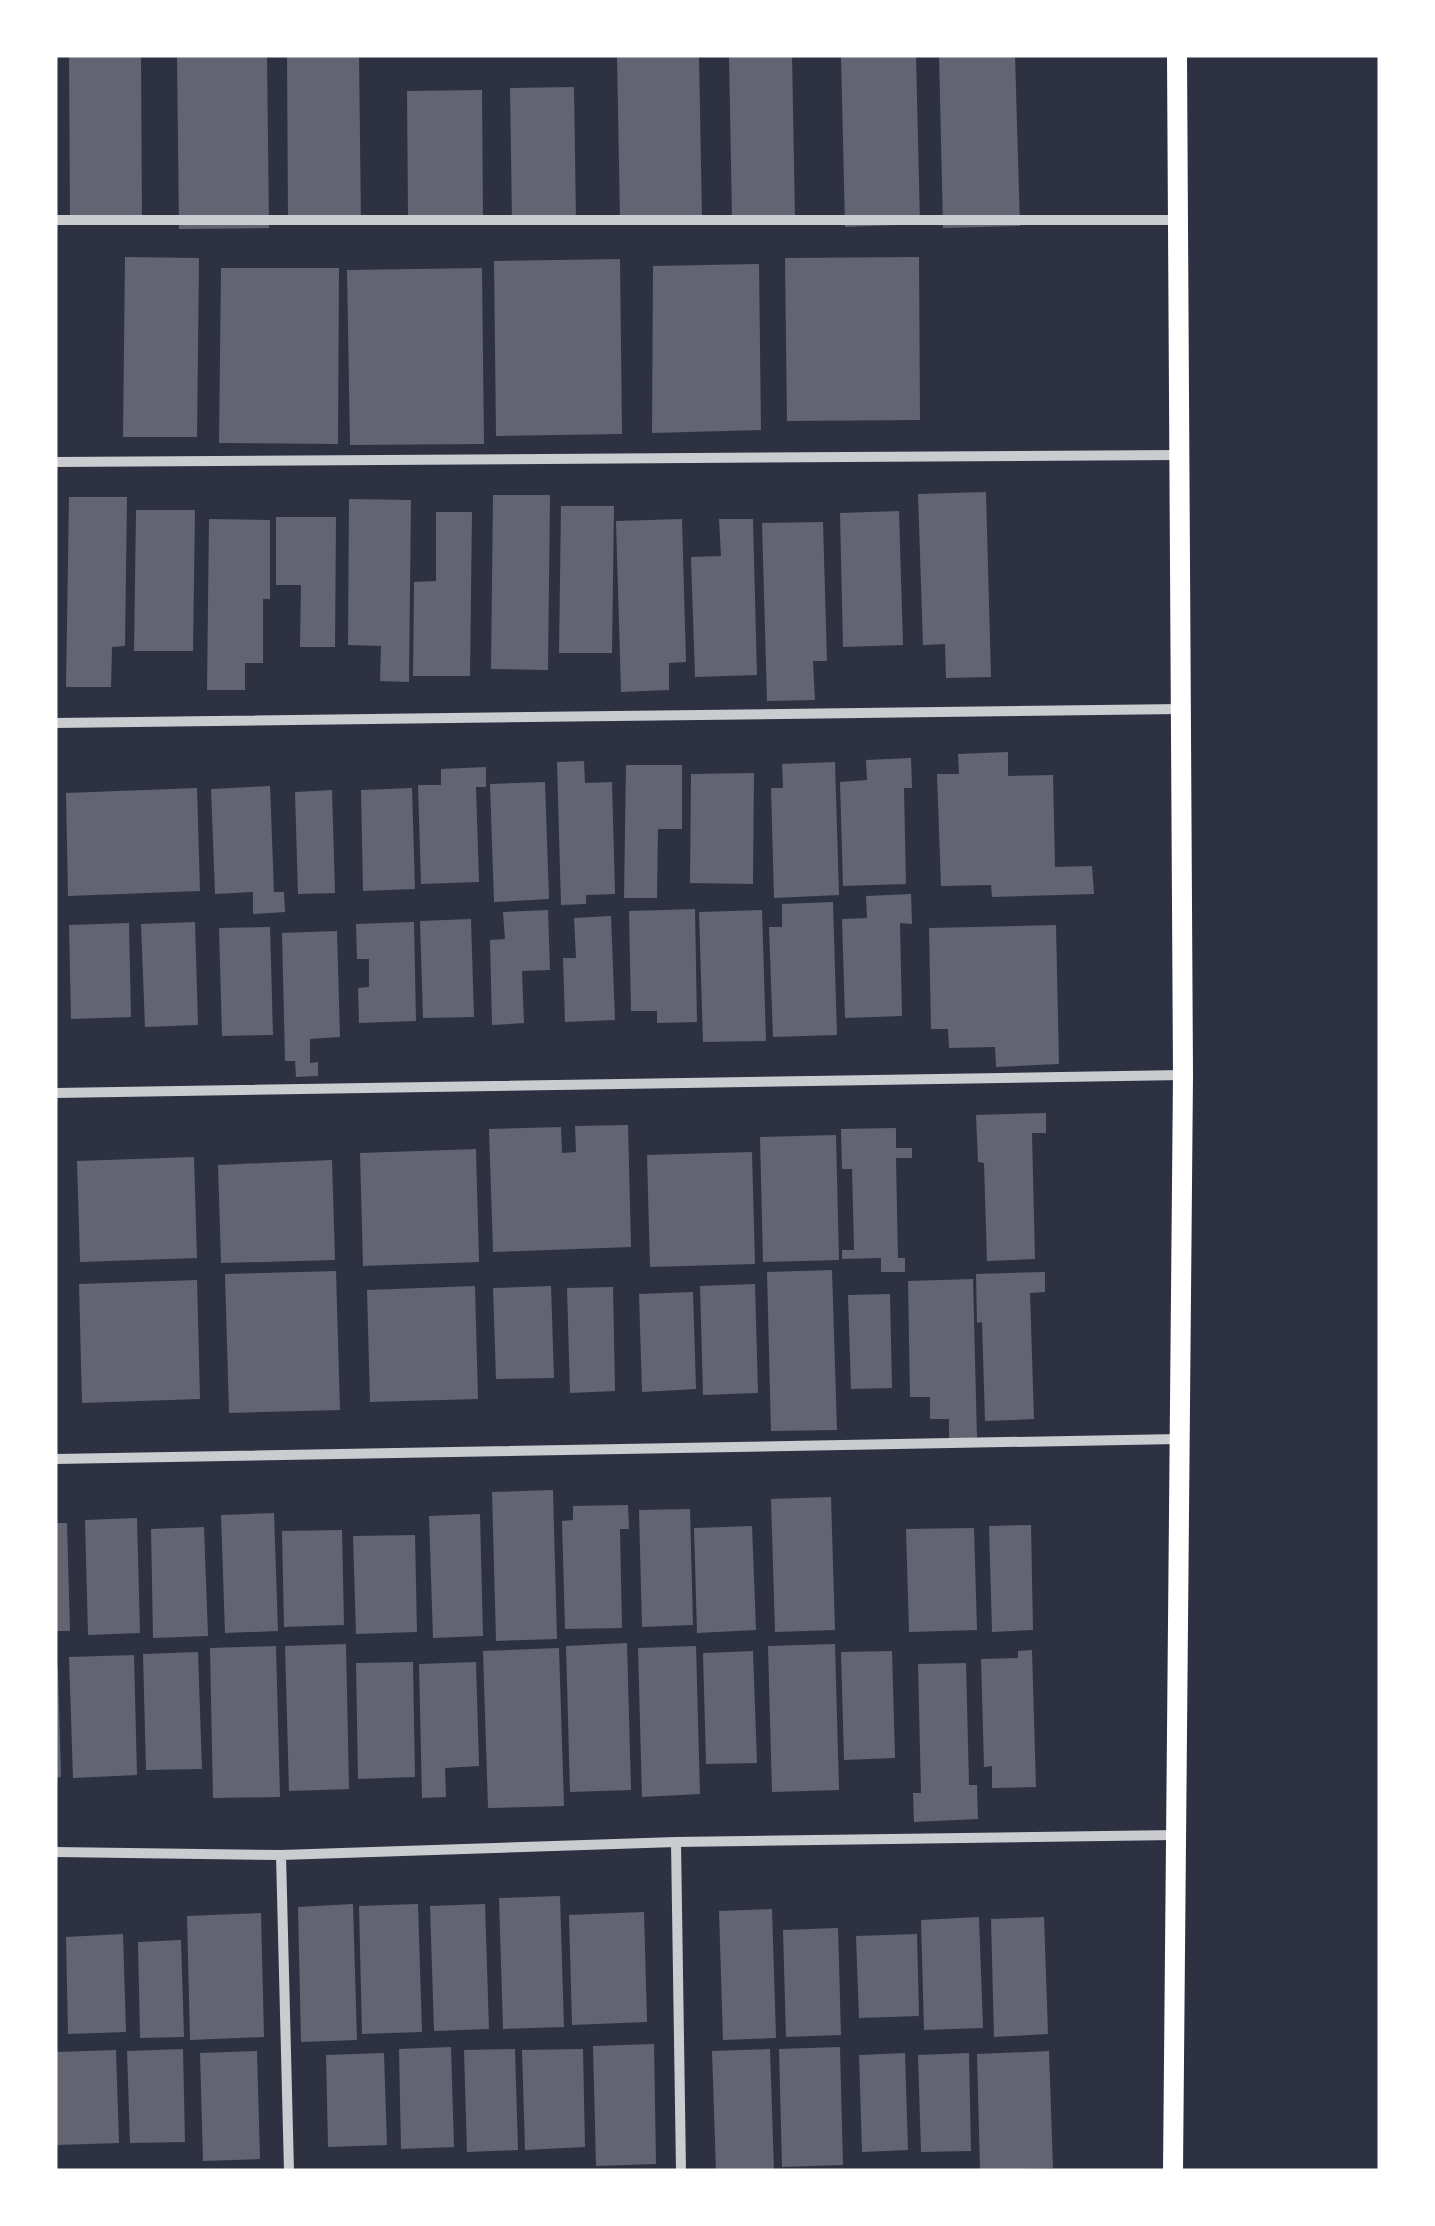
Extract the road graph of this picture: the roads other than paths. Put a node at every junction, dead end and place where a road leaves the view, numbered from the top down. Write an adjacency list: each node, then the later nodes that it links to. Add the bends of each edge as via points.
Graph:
1 (1177, 55): 3 (main road)
2 (55, 220): 3 (street)
3 (1178, 220): 4 (main road)
4 (1180, 455): 5 (street); 6 (main road)
5 (55, 462)
6 (1182, 710): 7 (street); 8 (main road)
7 (55, 723)
8 (1182, 1075): 9 (street); 10 (main road)
9 (55, 1093)
10 (1179, 1439): 11 (street); 12 (main road)
11 (55, 1459)
12 (1176, 1835): 13 (street); 18 (main road)
13 (676, 1842): 15 (street); 17 (street)
14 (55, 1852): 15 (street)
15 (281, 1855): 16 (street)
16 (289, 2171)
17 (682, 2171)
18 (1173, 2171)

